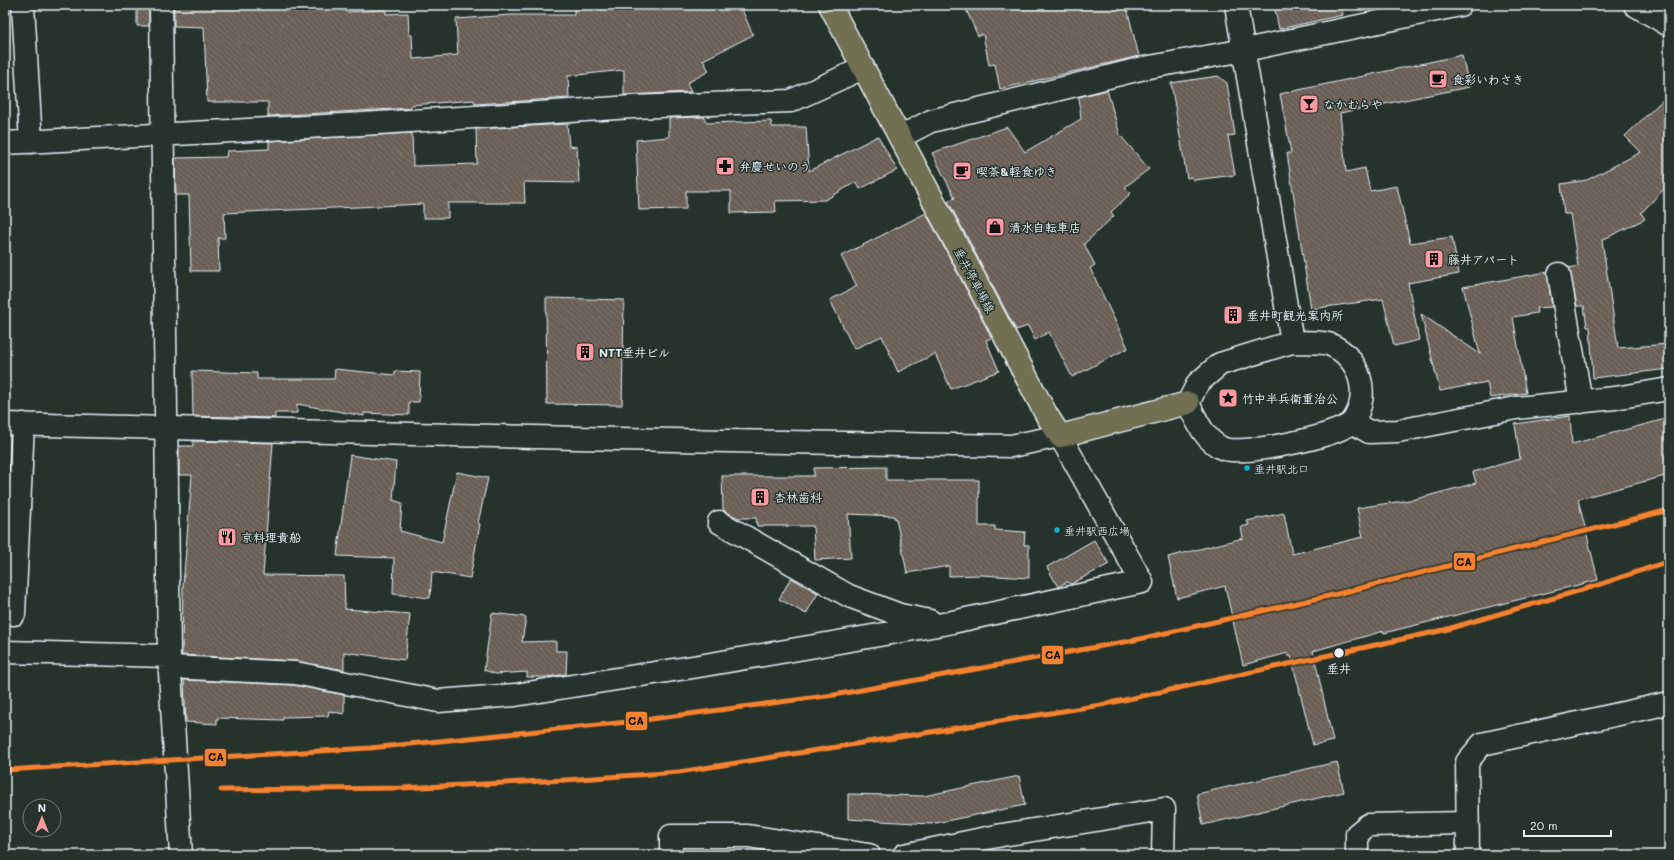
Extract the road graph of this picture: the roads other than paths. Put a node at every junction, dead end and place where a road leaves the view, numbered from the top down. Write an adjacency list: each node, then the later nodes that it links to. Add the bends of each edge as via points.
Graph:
1 (23, 5): 12 (street)
2 (161, 5): 10 (street)
3 (830, 5): 9 (main road, 垂井停車場線)
4 (1236, 5): 8 (street)
5 (1460, 5): 8 (street)
6 (1635, 5): 7 (street)
7 (1669, 25)
8 (1245, 50): 11 (street, via 1144,68 931,121); 15 (street)
9 (863, 68): 10 (street, via 792,101 633,107); 11 (main road, 垂井停車場線)
10 (161, 135): 12 (street); 21 (street)
11 (900, 138): 22 (main road, 垂井停車場線)
12 (32, 142): 13 (street)
13 (5, 143)
14 (1559, 274): 17 (street)
15 (1292, 342): 18 (street, via 1220,364 1198,383); 19 (street, via 1330,344 1349,356 1360,375 1362,401)
16 (1669, 389): 17 (street)
17 (1582, 402): 19 (street, via 1516,408 1398,431 1369,432)
18 (1188, 403): 19 (street, via 1202,431 1222,448 1249,451 1322,436); 22 (main road)
19 (1352, 422)
20 (14, 424): 21 (street); 24 (street)
21 (165, 429): 22 (street, via 1011,446); 27 (street)
22 (1060, 436): 25 (street, via 1142,582)
23 (719, 522): 25 (street, via 849,596 900,615)
24 (14, 614)
25 (943, 624): 27 (street, via 515,695 438,701 295,673)
26 (5, 652): 27 (street)
27 (169, 662): 30 (street)
28 (1669, 703): 29 (street, via 1482,744 1467,762)
29 (1467, 823): 35 (street, via 1368,825 1357,834); 36 (street)
30 (181, 855)
31 (670, 855): 32 (street, via 671,836 748,836)
32 (869, 855)
33 (904, 855): 34 (street, via 1002,835 1164,809)
34 (1163, 855)
35 (1357, 855)
36 (1468, 855)

